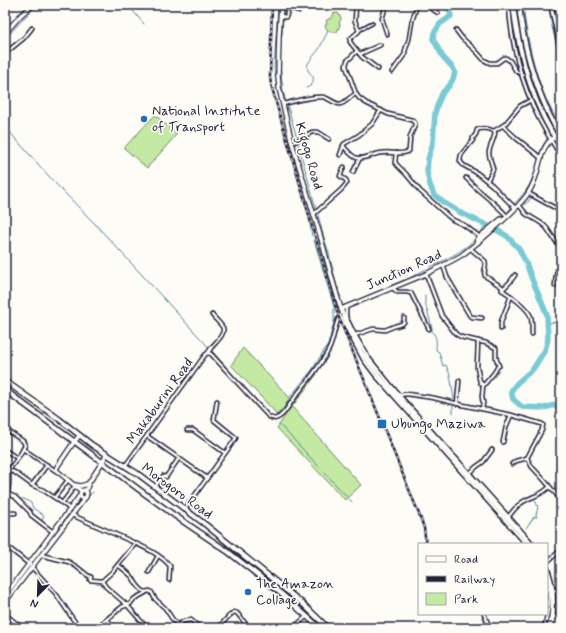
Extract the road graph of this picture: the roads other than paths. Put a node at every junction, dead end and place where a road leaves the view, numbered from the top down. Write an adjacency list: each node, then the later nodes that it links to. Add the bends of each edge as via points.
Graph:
1 (33, 5): 19 (main road)
2 (281, 5): 14 (main road, Kigogo Road)
3 (303, 5): 14 (street, via 299,11 288,10 286,17)
4 (356, 5): 17 (street, via 355,21)
5 (370, 5): 12 (street)
6 (417, 5): 27 (street, via 405,55)
7 (426, 5): 13 (street)
8 (509, 5): 28 (street, via 516,54)
9 (513, 5): 28 (main road)
10 (519, 5): 35 (main road, via 531,70)
11 (551, 5): 24 (street)
12 (386, 6): 20 (street, via 382,19)
13 (438, 13)
14 (281, 17): 31 (main road, Kigogo Road, via 278,76)
15 (372, 23): 17 (street)
16 (32, 28): 22 (street, via 8,51)
17 (359, 30): 23 (street, via 350,40)
18 (456, 30): 28 (street, via 484,60 496,63 506,58 516,71)
19 (5, 33)
20 (387, 34)
21 (380, 45): 25 (street)
22 (5, 49)
23 (357, 51): 25 (street); 29 (street, via 346,64)
24 (561, 51)
25 (360, 54): 26 (street)
26 (378, 69)
27 (392, 72)
28 (525, 75): 30 (street); 35 (main road, via 540,108)
29 (356, 94): 31 (street, via 340,104 324,97); 32 (street, via 366,104)
30 (531, 100): 33 (street, via 520,106); 35 (street, via 539,118)
31 (283, 104): 37 (main road, Kigogo Road)
32 (381, 110): 38 (street, via 372,124); 40 (street, via 415,123 409,151)
33 (503, 126): 34 (street); 44 (street)
34 (494, 131): 48 (street, via 489,154 494,168); 48 (street, via 478,129 460,158 463,165)
35 (557, 136): 39 (main road); 42 (street); 44 (main road, via 547,144)
36 (328, 139): 37 (street, via 318,132 312,132)
37 (292, 143): 54 (main road, Kigogo Road)
38 (343, 146): 41 (street); 43 (street)
39 (561, 147)
40 (396, 153): 43 (street, via 380,153); 58 (street, via 396,165 420,191 453,220)
41 (340, 155)
42 (561, 156)
43 (360, 158): 46 (street)
44 (541, 158): 49 (main road, via 535,180)
45 (344, 167): 54 (street, via 340,176 347,183)
46 (352, 172)
47 (466, 178): 55 (street)
48 (487, 181): 51 (street)
49 (528, 193): 50 (main road); 52 (street)
50 (519, 205): 51 (main road); 60 (street, via 526,214 546,227)
51 (515, 208): 53 (main road)
52 (561, 211)
53 (511, 213): 55 (main road); 56 (main road)
54 (314, 214): 70 (main road, Kigogo Road)
55 (506, 215): 56 (main road)
56 (496, 224): 57 (main road)
57 (485, 234): 58 (main road, Junction Road); 59 (main road, Junction Road)
58 (481, 237): 59 (main road, Junction Road)
59 (472, 247): 62 (main road, Junction Road); 67 (street, via 486,263 484,275 502,287)
60 (561, 248)
61 (561, 265): 65 (street, via 556,274)
62 (443, 266): 63 (main road, Junction Road); 73 (street, via 470,316)
63 (426, 274): 66 (main road, Junction Road); 78 (street, via 444,320 461,338)
64 (515, 275): 67 (street)
65 (555, 286)
66 (393, 288): 69 (main road, Junction Road); 74 (street, via 397,292 411,293)
67 (502, 290): 68 (street)
68 (511, 296): 75 (street, via 501,322); 76 (street, via 529,314)
69 (346, 307): 70 (main road, Junction Road); 77 (street, via 346,316)
70 (341, 313): 77 (main road, Kigogo Road); 79 (street, Makaburini Road, via 323,360 286,410 276,419 269,417); 134 (street, via 363,359 375,375)
71 (212, 315): 79 (street, via 223,332)
72 (404, 318): 77 (street, via 402,324 385,330 373,329)
73 (482, 318)
74 (429, 329)
75 (501, 329)
76 (532, 334)
77 (353, 335): 84 (main road, Kigogo Road, via 362,353)
78 (478, 341): 82 (street, via 477,367); 82 (street, via 496,348 495,357 499,366)
79 (208, 353): 92 (street, Makaburini Road)
80 (5, 381): 91 (main road, Morogoro Road)
81 (459, 381): 86 (street)
82 (483, 386): 87 (street)
83 (5, 390): 93 (main road, Morogoro Road)
84 (398, 396): 86 (street, via 407,394); 110 (main road, Kigogo Road)
85 (217, 401): 99 (street, via 214,420 236,438)
86 (457, 404): 87 (street)
87 (482, 409): 88 (street)
88 (511, 415): 94 (street); 102 (street, via 543,425)
89 (5, 429): 95 (street, via 24,442)
90 (187, 430): 99 (street, via 193,430)
91 (80, 435): 93 (main road); 98 (main road, Morogoro Road)
92 (147, 436): 101 (street); 106 (street, Makaburini Road)
93 (74, 442): 103 (main road, Morogoro Road); 108 (main road)
94 (503, 442)
95 (23, 449): 100 (street); 105 (street)
96 (5, 450): 100 (street)
97 (492, 450): 110 (street)
98 (106, 453): 103 (main road); 106 (main road, Morogoro Road)
99 (225, 453): 111 (street)
100 (18, 458): 107 (street)
101 (179, 458): 111 (street); 116 (street, via 166,477 163,476)
102 (527, 458): 104 (street); 118 (street)
103 (102, 462): 113 (main road); 161 (main road, Morogoro Road, via 227,551)
104 (512, 464)
105 (47, 466): 108 (street); 114 (street)
106 (125, 467): 116 (main road, Morogoro Road)
107 (7, 470): 109 (street); 114 (street); 121 (street, via 10,474)
108 (56, 472): 112 (main road)
109 (5, 474)
110 (469, 474): 132 (street); 135 (main road, Kigogo Road)
111 (207, 478): 128 (street)
112 (68, 480): 115 (main road); 122 (street)
113 (87, 484): 115 (main road); 119 (main road)
114 (32, 485): 117 (street)
115 (75, 485): 120 (main road); 125 (street)
116 (155, 487): 128 (main road, Morogoro Road)
117 (40, 488): 122 (street); 127 (street)
118 (551, 488): 124 (street); 132 (street, via 519,505)
119 (86, 492): 120 (main road, via 84,490); 123 (main road)
120 (80, 493): 123 (main road, via 82,498); 127 (main road)
121 (8, 494): 126 (street); 133 (street, via 15,497 31,515)
122 (55, 497): 125 (street)
123 (85, 498): 131 (main road)
124 (561, 500)
125 (62, 502): 127 (street)
126 (5, 506)
127 (71, 509): 133 (main road)
128 (185, 509): 179 (main road, Morogoro Road, via 302,603)
129 (5, 513): 130 (street)
130 (15, 513)
131 (72, 515): 137 (street); 140 (main road)
132 (508, 516): 136 (street)
133 (53, 532): 143 (main road)
134 (525, 543)
135 (530, 543)
136 (530, 543)
137 (136, 544): 141 (street); 144 (street)
138 (5, 545): 143 (street)
139 (561, 550): 142 (street)
140 (41, 555): 143 (main road); 149 (street, via 69,562 91,577 90,580)
141 (158, 556): 146 (street); 148 (street, via 170,566)
142 (548, 561)
143 (30, 565): 154 (main road); 155 (main road); 169 (street, via 56,594)
144 (118, 565): 149 (street); 152 (street)
145 (548, 570): 151 (street)
146 (149, 572)
147 (548, 577): 163 (main road, via 553,599)
148 (169, 580)
149 (102, 581): 156 (street)
150 (561, 587): 151 (street)
151 (554, 591): 163 (street)
152 (145, 592): 156 (street); 166 (street, via 152,592)
153 (548, 594): 157 (street)
154 (5, 596)
155 (5, 602)
156 (127, 605): 165 (street); 172 (street)
157 (548, 612)
158 (5, 614): 168 (street)
159 (484, 615): 180 (street)
160 (547, 615): 181 (street)
161 (307, 616): 177 (street); 178 (main road, Morogoro Road)
162 (5, 617): 167 (street)
163 (552, 617): 164 (street); 182 (main road)
164 (561, 617)
165 (107, 618): 170 (street); 171 (street)
166 (178, 625): 173 (street); 174 (street, via 191,620)
167 (9, 628)
168 (22, 628)
169 (79, 628)
170 (96, 628)
171 (114, 628)
172 (147, 628)
173 (174, 628)
174 (200, 628)
175 (218, 628): 176 (street, via 234,612)
176 (250, 628)
177 (293, 628)
178 (320, 628)
179 (328, 628)
180 (490, 628)
181 (544, 628)
182 (550, 628)

